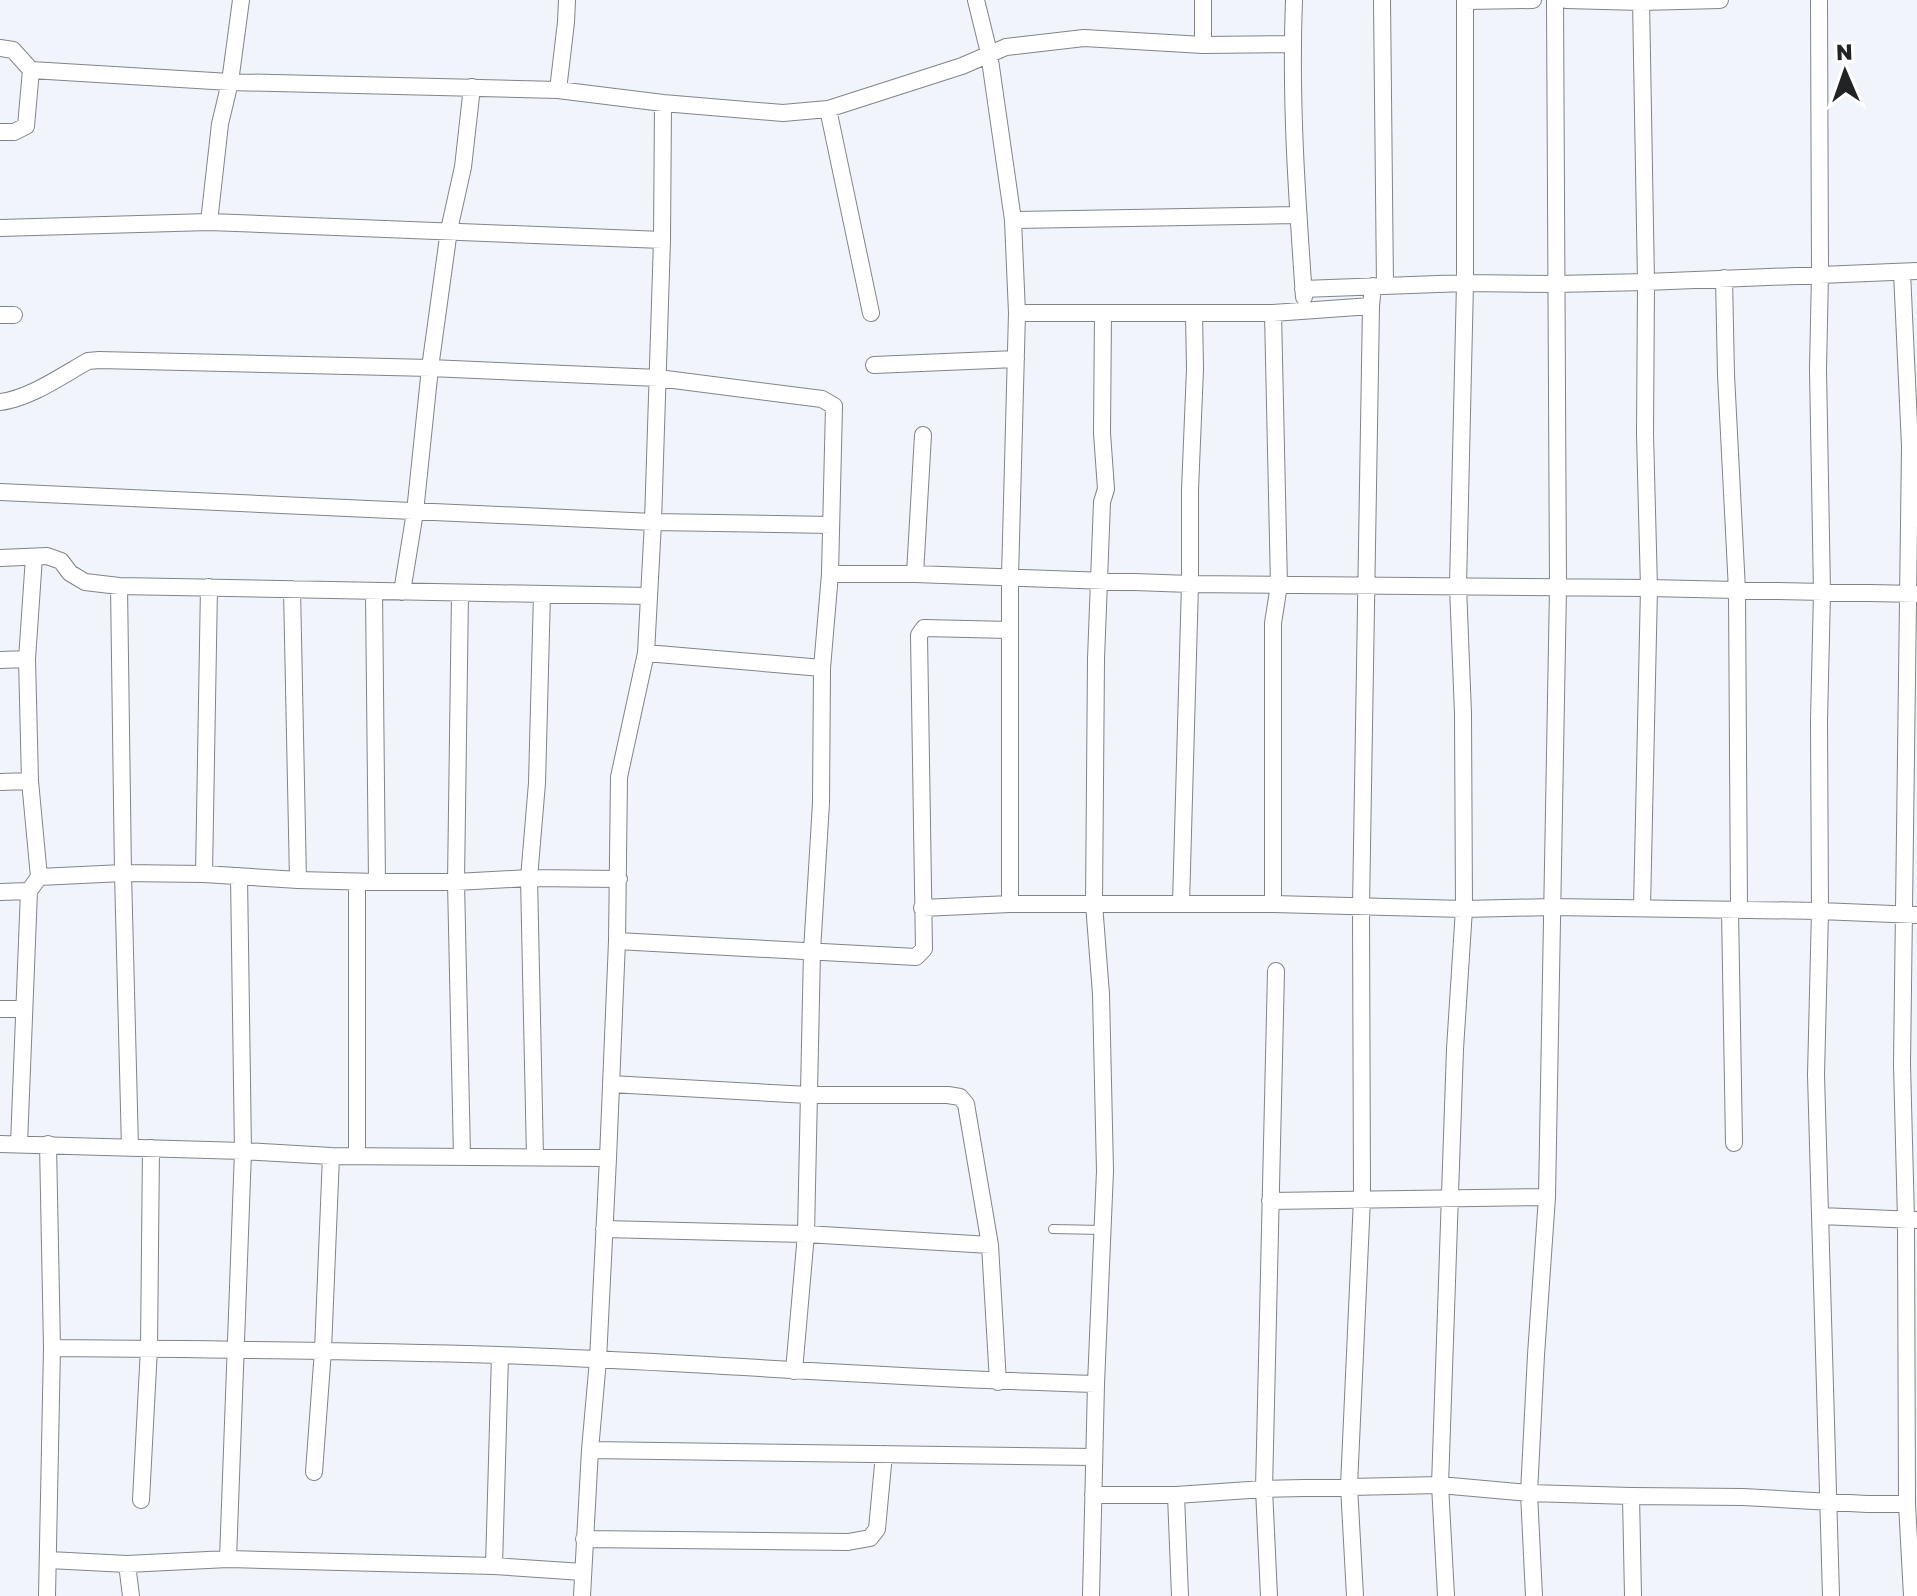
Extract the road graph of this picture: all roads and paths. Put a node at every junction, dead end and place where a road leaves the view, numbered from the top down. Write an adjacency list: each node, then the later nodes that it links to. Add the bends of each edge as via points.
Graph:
1 (241, 0): 19 (street)
2 (567, 0): 21 (street)
3 (976, 0): 17 (street)
4 (1203, 0): 15 (street)
5 (1294, 0): 14 (street)
6 (1382, 0): 37 (street)
7 (1533, 0): 12 (street)
8 (1555, 0): 36 (street)
9 (1566, 0): 13 (street)
10 (1720, 0): 13 (street)
11 (1819, 0): 32 (street)
12 (1465, 1): 35 (street)
13 (1641, 1): 34 (street)
14 (1292, 44): 15 (street); 25 (street)
15 (1203, 45): 17 (street, via 1084,38)
16 (0, 48): 18 (street, via 13,50)
17 (989, 53): 23 (street); 26 (street)
18 (31, 70): 19 (street); 24 (street, via 26,126)
19 (230, 82): 20 (street); 27 (street)
20 (472, 87): 21 (street); 29 (street)
21 (558, 90): 22 (street)
22 (663, 103): 23 (street, via 783,113); 30 (street)
23 (828, 109): 41 (street)
24 (0, 132)
25 (1297, 215): 26 (street); 38 (street)
26 (1013, 220): 42 (street)
27 (209, 222): 28 (street); 29 (street)
28 (0, 228)
29 (449, 230): 30 (street); 48 (street)
30 (662, 240): 49 (street)
31 (1910, 271): 32 (street); 77 (street)
32 (1820, 274): 33 (street); 75 (street)
33 (1724, 278): 34 (street); 71 (street)
34 (1646, 282): 36 (street); 69 (street)
35 (1465, 283): 36 (street); 37 (street); 66 (street)
36 (1556, 284): 68 (street)
37 (1379, 286): 38 (street); 39 (street)
38 (1303, 289): 40 (street)
39 (1371, 306): 40 (street); 65 (street)
40 (1304, 311): 45 (street)
41 (871, 313)
42 (1017, 313): 43 (street); 46 (street)
43 (1103, 313): 44 (street); 61 (street, via 1106,489)
44 (1194, 313): 45 (street); 62 (street)
45 (1273, 313): 63 (street)
46 (1016, 359): 47 (street); 60 (street)
47 (874, 365)
48 (430, 368): 49 (street); 50 (street, via 99,360); 53 (street)
49 (658, 378): 54 (street); 55 (street, via 822,399 834,406)
50 (0, 402)
51 (923, 435): 59 (street)
52 (0, 492): 53 (street)
53 (415, 512): 54 (street); 73 (street)
54 (653, 522): 55 (street); 78 (street)
55 (831, 525): 58 (street)
56 (34, 557): 57 (street); 64 (street, via 61,561 85,582); 81 (street)
57 (0, 558)
58 (830, 574): 59 (street); 83 (street)
59 (915, 574): 60 (street)
60 (1010, 577): 61 (street); 79 (street)
61 (1098, 580): 62 (street); 98 (street)
62 (1190, 584): 63 (street); 99 (street)
63 (1279, 585): 65 (street); 100 (street, via 1273,623)
64 (119, 586): 67 (street); 86 (street)
65 (1366, 586): 66 (street); 101 (street)
66 (1458, 586): 68 (street); 105 (street)
67 (209, 587): 70 (street); 87 (street)
68 (1558, 588): 69 (street); 102 (street)
69 (1649, 588): 71 (street); 104 (street)
70 (292, 589): 72 (street); 91 (street)
71 (1737, 590): 75 (street); 106 (street)
72 (374, 592): 73 (street); 93 (street)
73 (402, 592): 74 (street)
74 (460, 593): 76 (street); 94 (street)
75 (1822, 593): 77 (street); 107 (street)
76 (542, 594): 78 (street); 89 (street)
77 (1912, 594): 108 (street)
78 (649, 596): 80 (street)
79 (1010, 630): 97 (street); 103 (street, via 924,628 919,635)
80 (646, 653): 83 (street); 90 (street, via 619,777)
81 (27, 659): 82 (street); 84 (street)
82 (0, 660)
83 (822, 668): 110 (street)
84 (30, 781): 85 (street); 95 (street)
85 (0, 782)
86 (123, 873): 87 (street); 95 (street); 120 (street)
87 (204, 874): 88 (street)
88 (239, 876): 91 (street); 122 (street)
89 (529, 878): 90 (street); 94 (street); 126 (street)
90 (619, 879): 109 (street)
91 (298, 880): 92 (street)
92 (357, 882): 93 (street); 124 (street)
93 (377, 882): 94 (street)
94 (456, 882): 125 (street)
95 (34, 884): 96 (street); 113 (street)
96 (0, 892)
97 (1010, 904): 98 (street); 103 (street)
98 (1094, 904): 99 (street); 136 (street, via 1101,994)
99 (1181, 904): 100 (street)
100 (1273, 904): 101 (street)
101 (1361, 907): 105 (street); 129 (street)
102 (1552, 907): 104 (street); 105 (street); 128 (street)
103 (922, 908): 110 (street, via 924,949 916,957)
104 (1642, 908): 106 (street)
105 (1464, 909): 130 (street)
106 (1734, 910): 107 (street); 116 (street)
107 (1820, 911): 108 (street); 132 (street, via 1816,1075)
108 (1911, 915): 133 (street, via 1902,1064)
109 (617, 941): 110 (street); 114 (street)
110 (812, 951): 115 (street)
111 (1276, 971): 131 (street)
112 (0, 1009): 113 (street)
113 (24, 1009): 118 (street)
114 (611, 1084): 115 (street); 127 (street)
115 (808, 1095): 137 (street); 138 (street, via 960,1097 966,1104)
116 (1734, 1143)
117 (0, 1144): 118 (street)
118 (19, 1144): 119 (street)
119 (48, 1144): 120 (street); 139 (street)
120 (130, 1148): 121 (street)
121 (151, 1148): 122 (street); 140 (street)
122 (243, 1151): 123 (street); 141 (street)
123 (331, 1156): 124 (street); 142 (street)
124 (357, 1156): 125 (street)
125 (462, 1156): 126 (street)
126 (535, 1157): 127 (street)
127 (608, 1158): 134 (street)
128 (1547, 1197): 130 (street); 156 (street)
129 (1362, 1199): 130 (street); 131 (street); 153 (street)
130 (1451, 1199): 152 (street)
131 (1270, 1201): 155 (street)
132 (1821, 1216): 133 (street); 161 (street)
133 (1912, 1220): 154 (street)
134 (604, 1229): 137 (street); 144 (street)
135 (1053, 1229): 136 (lane)
136 (1102, 1230): 147 (street)
137 (806, 1234): 138 (street); 145 (street)
138 (990, 1245): 146 (street)
139 (52, 1348): 140 (street); 165 (street)
140 (149, 1348): 141 (street); 160 (street)
141 (235, 1350): 142 (street); 164 (street)
142 (323, 1350): 143 (street); 151 (street)
143 (500, 1355): 144 (street); 167 (street)
144 (598, 1360): 145 (street); 148 (street)
145 (794, 1371): 146 (street)
146 (998, 1382): 147 (street)
147 (1096, 1384): 150 (street)
148 (590, 1450): 149 (street); 163 (street)
149 (884, 1454): 150 (street); 163 (street, via 877,1529 870,1538)
150 (1094, 1457): 157 (street)
151 (314, 1472)
152 (1440, 1485): 153 (street); 156 (street); 176 (street)
153 (1349, 1486): 155 (street); 175 (street)
154 (1912, 1486): 162 (street)
155 (1264, 1489): 158 (street); 174 (street)
156 (1529, 1493): 159 (street); 177 (street)
157 (1093, 1495): 158 (street); 172 (street)
158 (1176, 1495): 173 (street)
159 (1631, 1496): 161 (street); 178 (street)
160 (141, 1500)
161 (1828, 1501): 162 (street); 179 (street)
162 (1907, 1504): 180 (street)
163 (584, 1539): 168 (street)
164 (228, 1559): 166 (street); 167 (street)
165 (49, 1560): 166 (street); 169 (street)
166 (127, 1564): 170 (street)
167 (494, 1566): 168 (street)
168 (583, 1572): 171 (street)
169 (47, 1596)
170 (131, 1596)
171 (582, 1596)
172 (1091, 1596)
173 (1180, 1596)
174 (1269, 1596)
175 (1355, 1596)
176 (1446, 1596)
177 (1534, 1596)
178 (1633, 1596)
179 (1831, 1596)
180 (1912, 1596)

